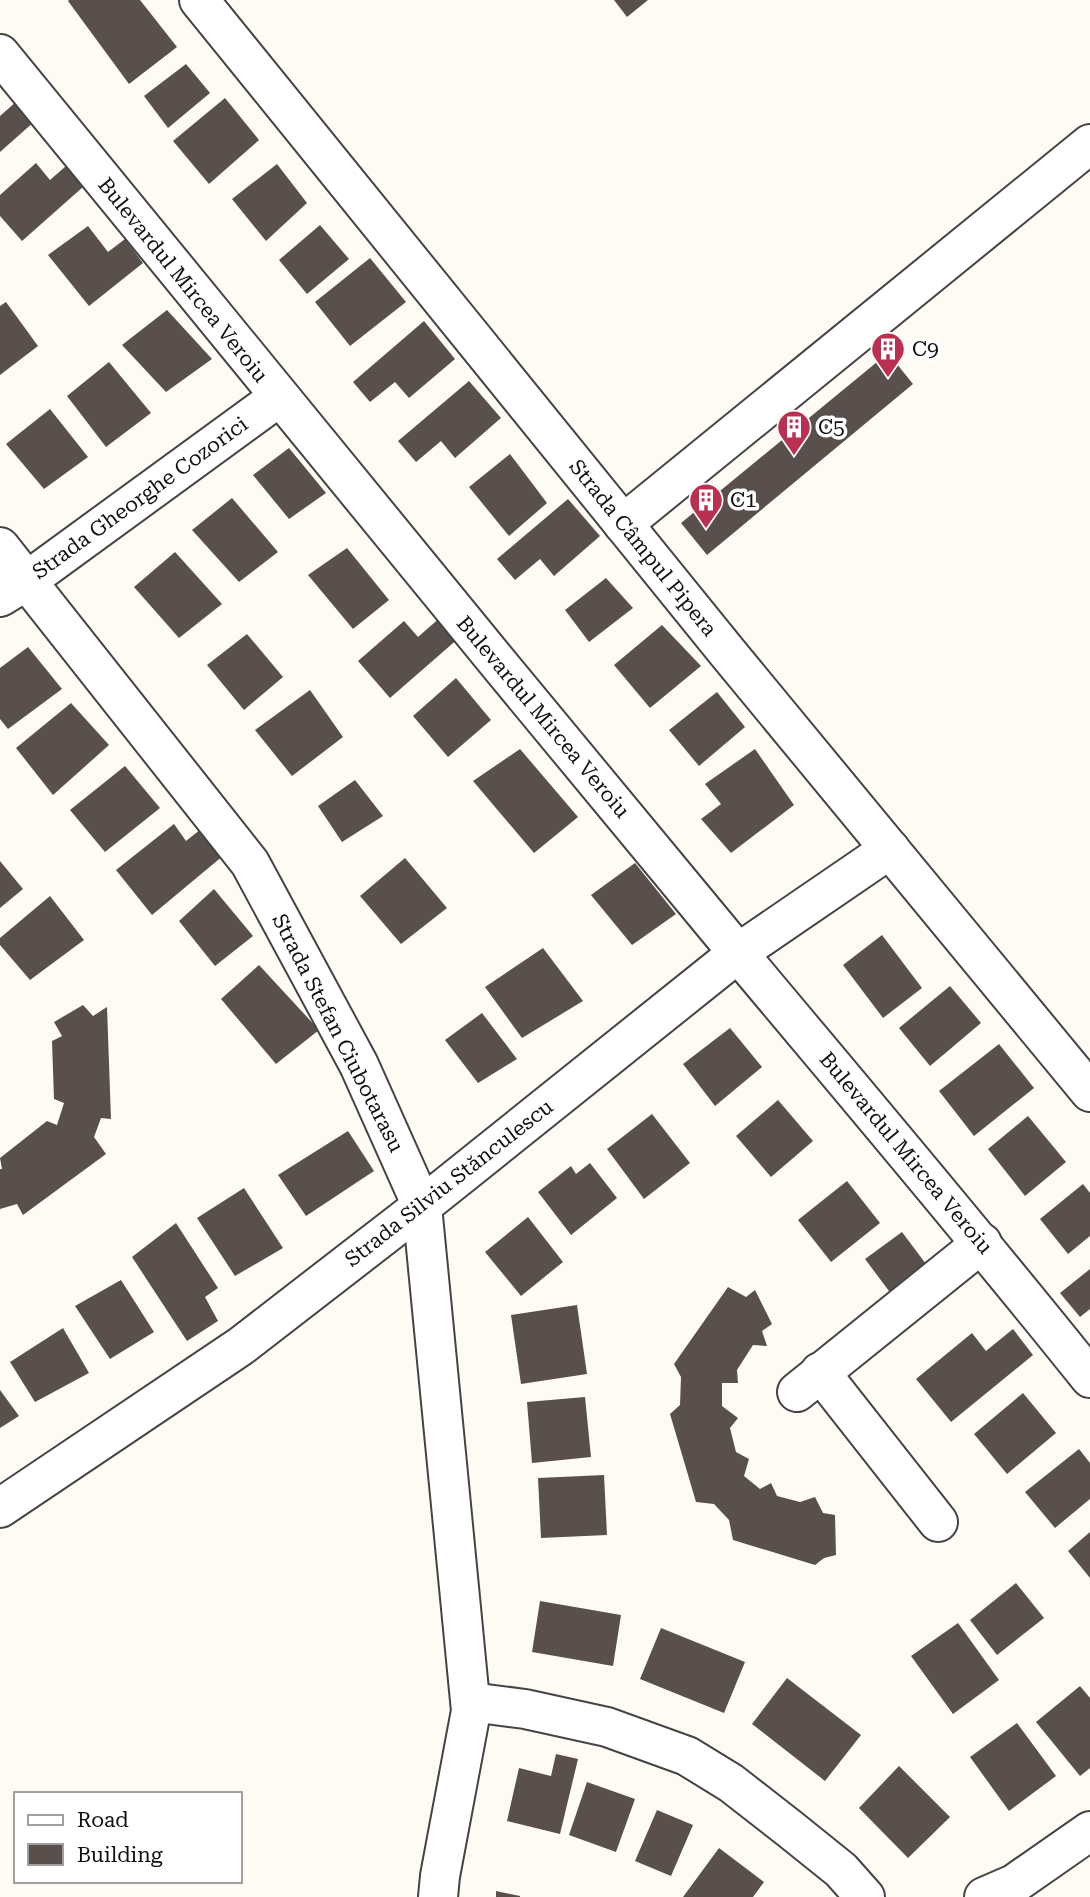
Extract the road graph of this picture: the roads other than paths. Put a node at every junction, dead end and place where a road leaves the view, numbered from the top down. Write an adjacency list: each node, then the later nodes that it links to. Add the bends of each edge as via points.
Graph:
1 (199, 0): 5 (street, Strada Câmpul Pipera)
2 (0, 54): 4 (street, Bulevardul Mircea Veroiu)
3 (1090, 144): 5 (street)
4 (279, 397): 7 (street, Strada Gheorghe Cozorici); 9 (street, Bulevardul Mircea Veroiu)
5 (623, 524): 8 (street, Strada Câmpul Pipera)
6 (0, 547): 7 (street, Strada Stefan Ciubotarasu)
7 (14, 588): 11 (street, Strada Stefan Ciubotarasu, via 250,863 359,1065)
8 (890, 849): 9 (street, Strada Silviu Stănculescu); 10 (street, Strada Câmpul Pipera)
9 (738, 953): 11 (street, Strada Silviu Stănculescu); 12 (street, Bulevardul Mircea Veroiu)
10 (1090, 1092)
11 (422, 1206): 14 (street, Strada Silviu Stănculescu, via 241,1346); 16 (street, Strada Stefan Ciubotarasu)
12 (982, 1243): 13 (street, Bulevardul Mircea Veroiu); 15 (street, via 809,1382)
13 (1090, 1378)
14 (0, 1508)
15 (937, 1522)
16 (471, 1702): 18 (street, Strada Stefan Ciubotarasu); 19 (street, via 607,1727 687,1756 790,1829 841,1870)
17 (1090, 1831): 20 (street, via 1014,1884)
18 (438, 1897)
19 (865, 1897)
20 (984, 1897)

